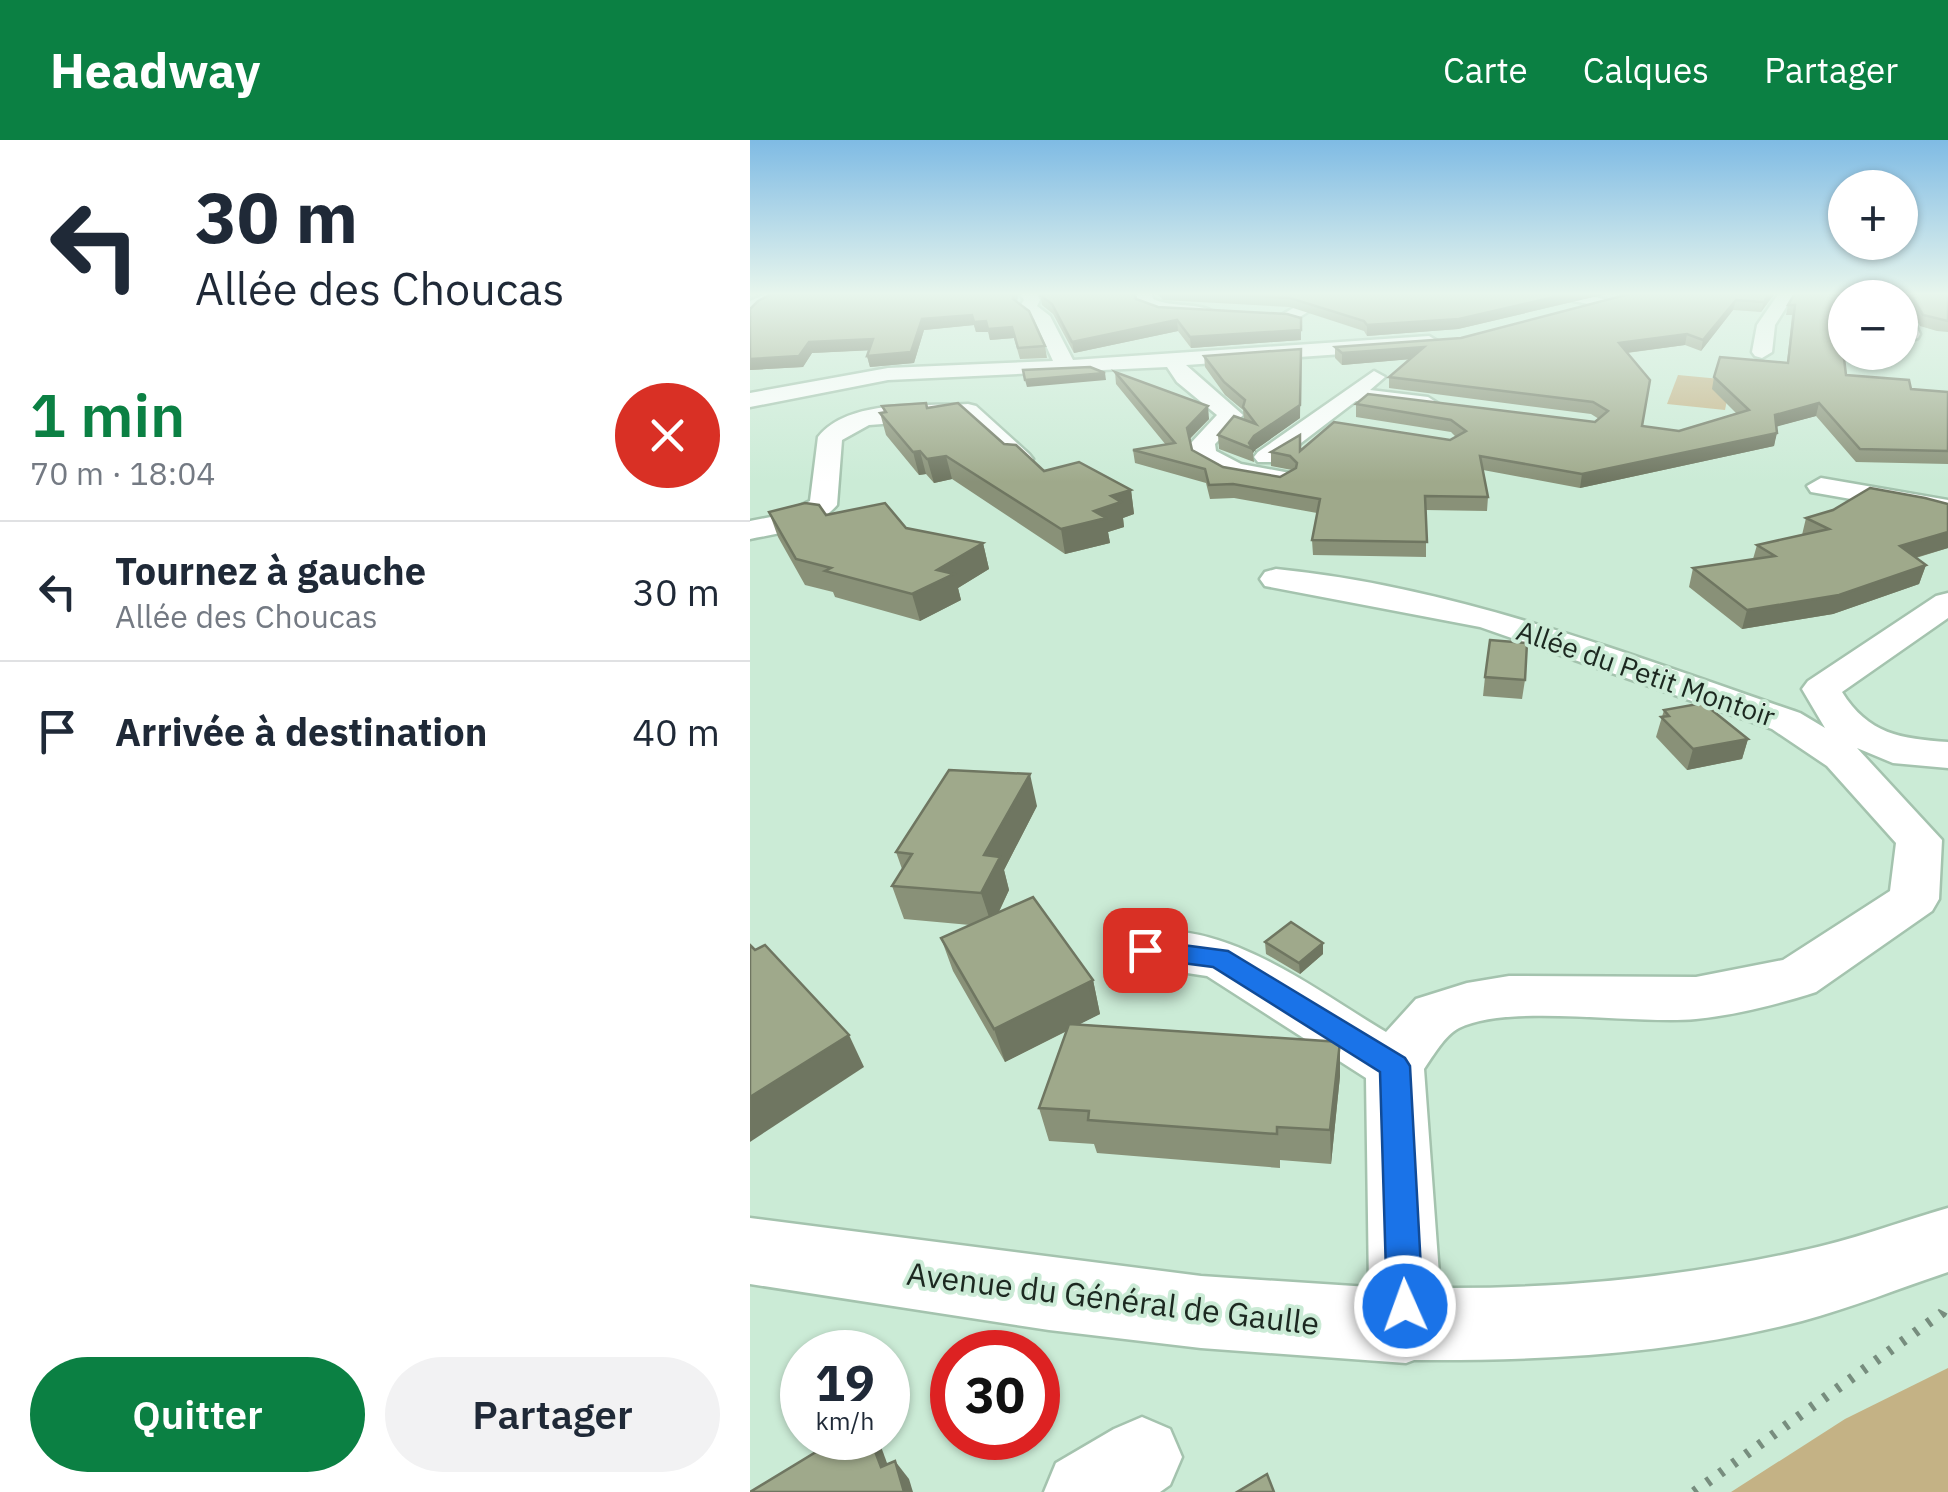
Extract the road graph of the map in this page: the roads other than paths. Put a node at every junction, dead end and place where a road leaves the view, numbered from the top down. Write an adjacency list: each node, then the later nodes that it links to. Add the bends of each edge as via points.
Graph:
1 (1061, 356): 5 (street)
2 (1224, 356): 4 (street)
3 (1393, 356): 6 (street)
4 (1173, 360): 5 (street); 13 (street, via 1184,378 1231,415 1203,443 1204,455 1234,471)
5 (1066, 366): 7 (street, via 888,374)
6 (1351, 394): 8 (street); 9 (street)
7 (750, 400)
8 (1444, 406)
9 (1315, 421): 10 (street); 11 (street)
10 (1354, 427)
11 (1267, 457)
12 (1020, 459): 16 (street, via 968,411 849,423 830,437 822,505 790,522)
13 (1282, 480)
14 (1821, 486): 15 (street)
15 (1948, 508)
16 (750, 530)
17 (1276, 579): 21 (street, Allée du Petit Montoir, via 1489,619 1786,721 1842,756 1920,840 1914,899 1797,978 1696,998 1509,997 1467,1004 1436,1014)
18 (1948, 603): 19 (street, via 1821,690 1842,724 1894,751)
19 (1948, 756)
20 (1145, 950): 21 (street, via 1218,958)
21 (1395, 1066): 24 (street)
22 (1948, 1240): 24 (street, Avenue du Général de Gaulle, via 1770,1294 1681,1310)
23 (750, 1252): 24 (street, Avenue du Général de Gaulle, via 1112,1302)
24 (1406, 1328)

